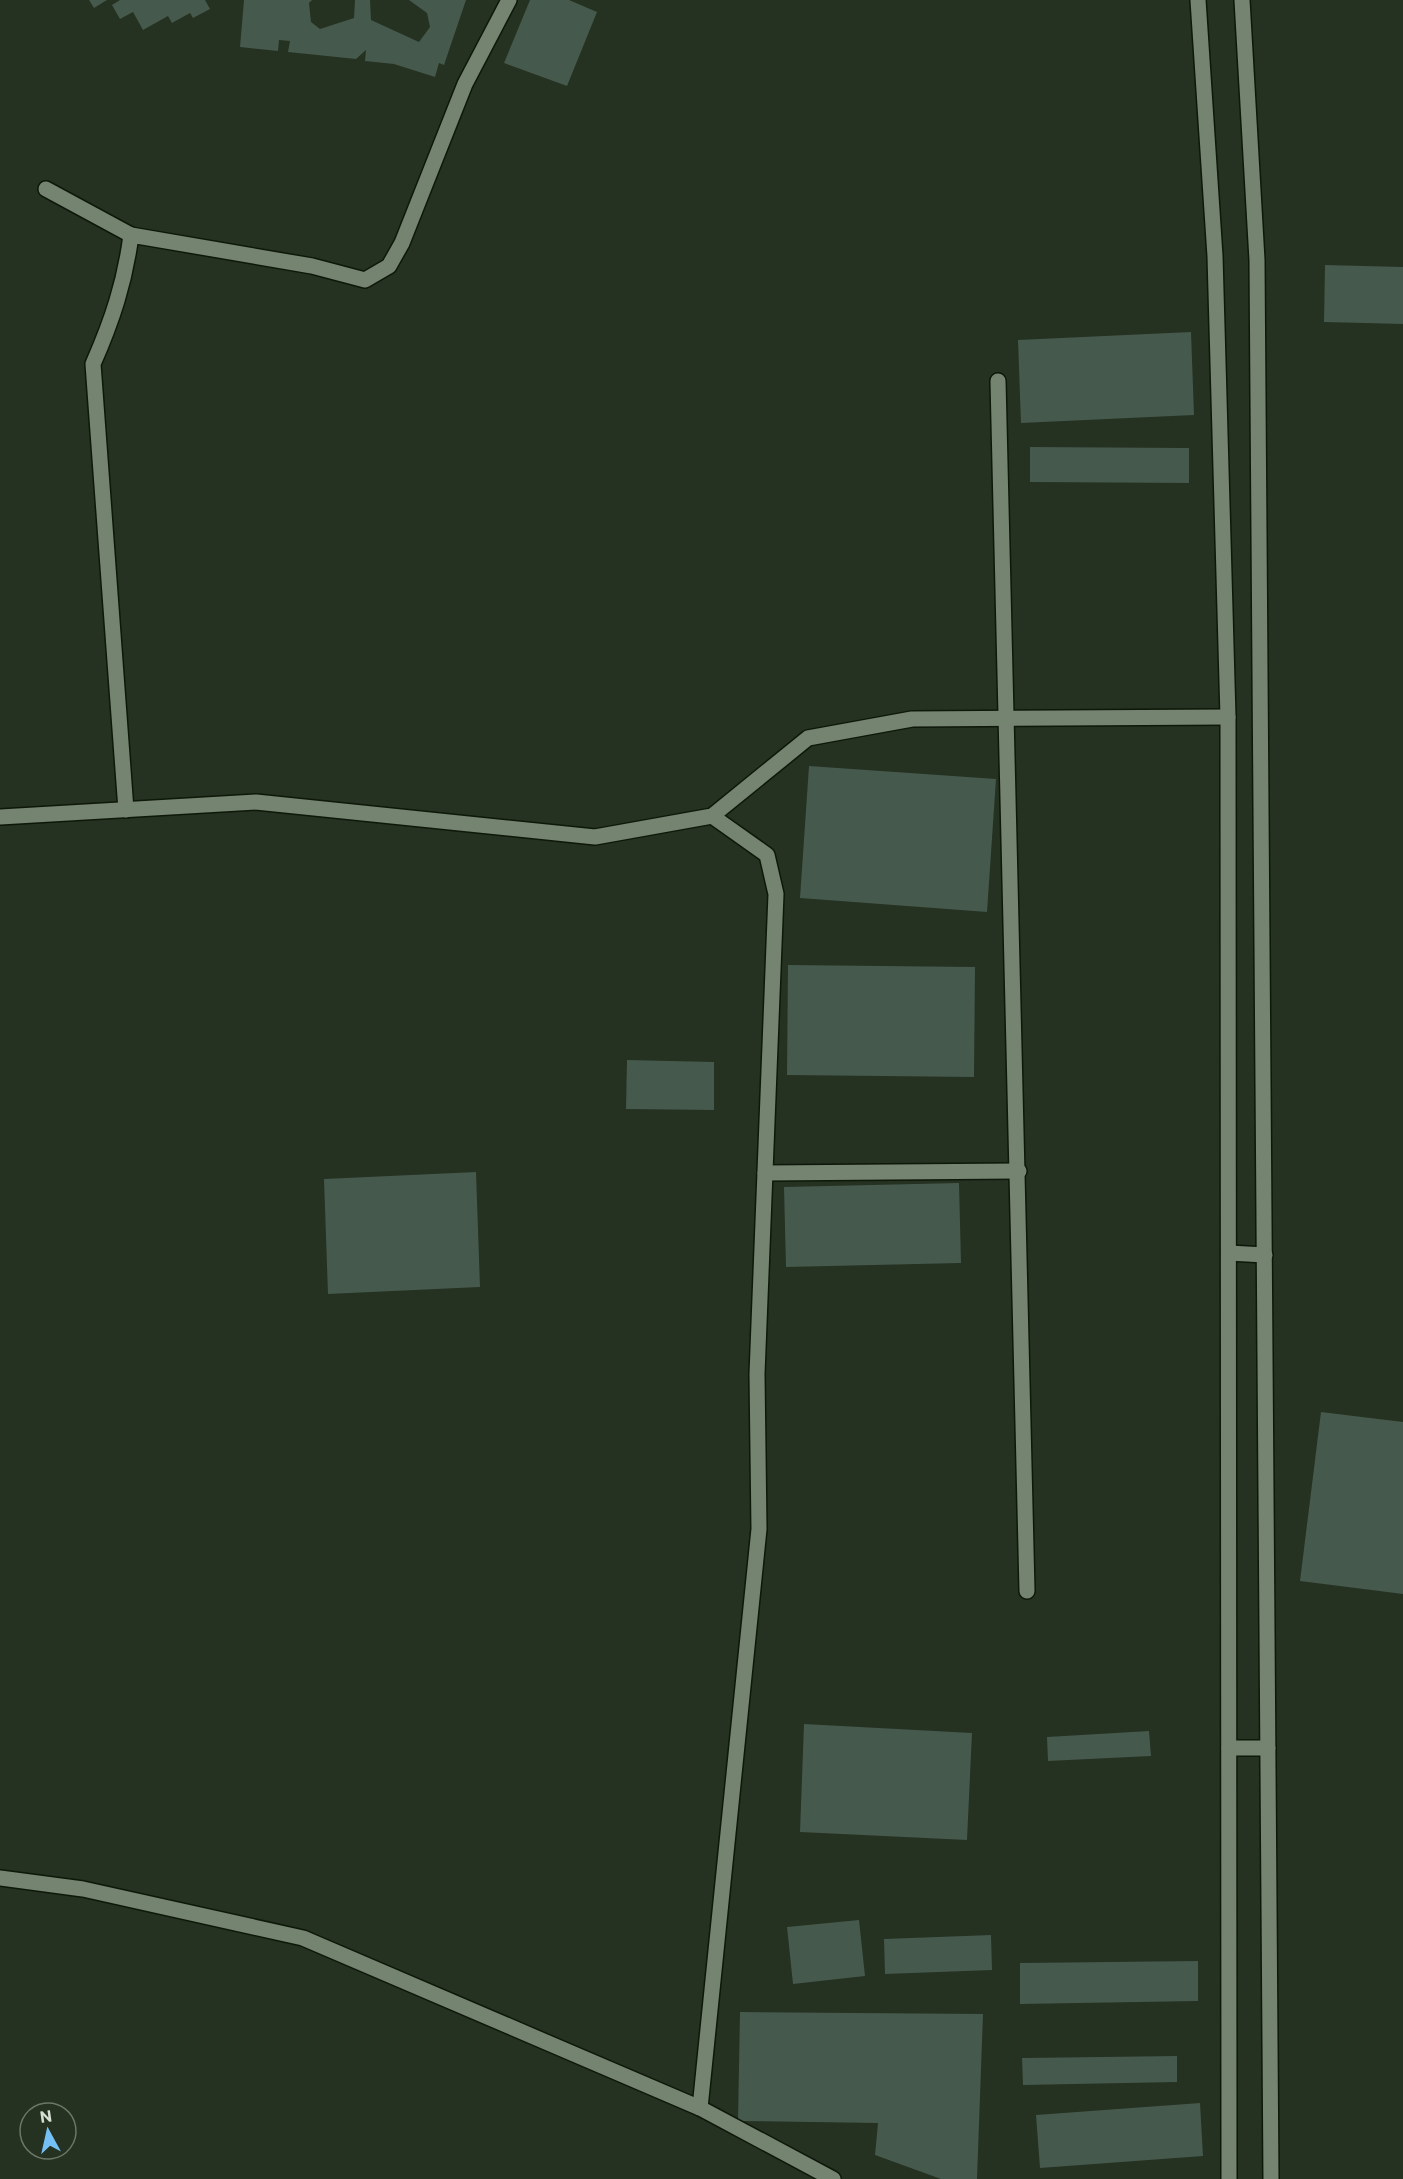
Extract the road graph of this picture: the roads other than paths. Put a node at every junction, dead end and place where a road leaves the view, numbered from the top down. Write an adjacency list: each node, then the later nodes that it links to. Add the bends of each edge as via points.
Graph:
1 (509, 0): 5 (street, via 465,84 402,243 388,266 364,280 312,266)
2 (1198, 0): 7 (street, via 1215,256)
3 (1242, 0): 15 (street, via 1257,260)
4 (46, 189): 5 (street)
5 (131, 235): 9 (street, via 112,321 93,364)
6 (998, 381): 8 (street)
7 (1228, 717): 8 (street); 14 (street)
8 (1005, 718): 10 (street, via 912,719 808,738); 12 (street)
9 (126, 810): 10 (street, via 256,802 595,837); 11 (street)
10 (712, 816): 13 (street, via 767,855 777,894)
11 (0, 817)
12 (1019, 1171): 13 (street); 16 (street)
13 (765, 1173): 20 (street, via 757,1374 759,1529)
14 (1229, 1253): 15 (street); 17 (street)
15 (1265, 1255): 18 (street)
16 (1028, 1591)
17 (1229, 1748): 18 (street); 22 (street)
18 (1268, 1748): 23 (street)
19 (0, 1878): 20 (street, via 83,1889 303,1938)
20 (700, 2108): 21 (street)
21 (832, 2179)
22 (1229, 2179)
23 (1271, 2179)

